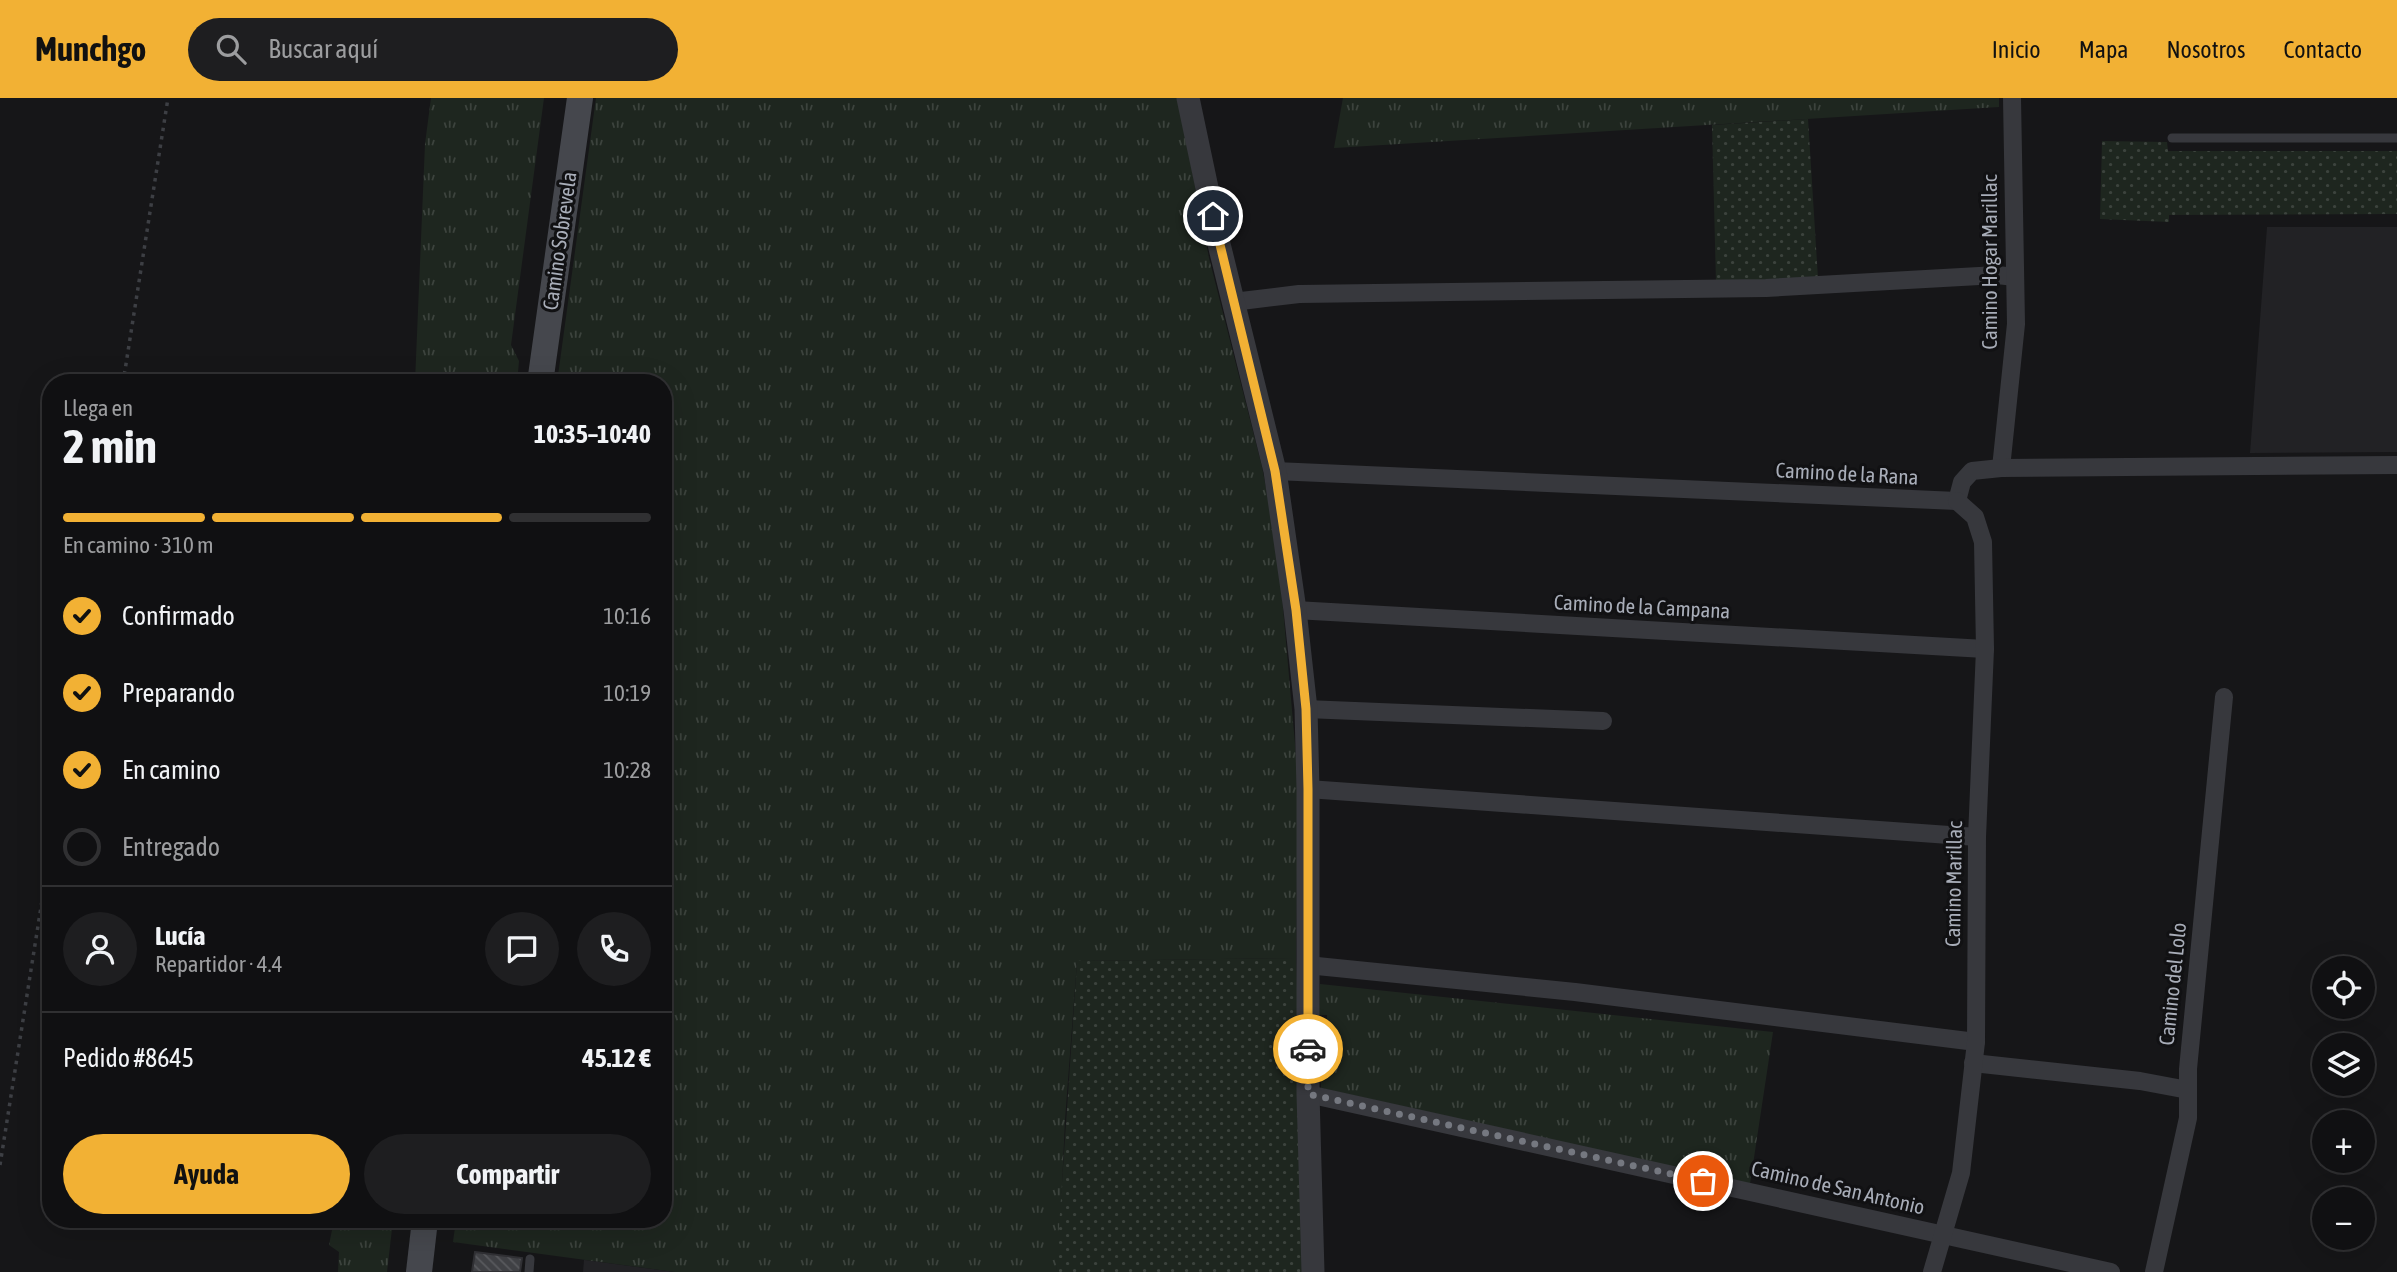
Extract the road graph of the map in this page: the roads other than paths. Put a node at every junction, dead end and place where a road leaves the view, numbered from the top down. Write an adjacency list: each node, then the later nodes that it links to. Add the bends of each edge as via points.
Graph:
1 (580, 98): 8 (main road, Camino Sobrevela)
2 (1188, 98): 7 (street)
3 (2012, 98): 6 (street, Camino Hogar Marillac)
4 (2172, 138): 5 (lane)
5 (2397, 138)
6 (2015, 277): 7 (street, via 1679,291 1299,294); 10 (street, Camino Hogar Marillac)
7 (1234, 302): 11 (street)
8 (541, 374)
9 (2397, 465): 10 (street)
10 (2001, 468): 12 (street, via 1972,471 1962,482)
11 (1275, 471): 12 (street, Camino de la Rana); 13 (street)
12 (1957, 501): 14 (street, Camino Marillac, via 1975,517 1983,542)
13 (1296, 610): 14 (street, Camino de la Campana); 16 (street)
14 (1985, 649): 19 (street, Camino Marillac)
15 (2224, 697): 23 (street, Camino del Lolo)
16 (1306, 709): 17 (street); 18 (street)
17 (1603, 721)
18 (1308, 789): 19 (street); 20 (street)
19 (1977, 837): 21 (street, Camino Marillac)
20 (1307, 965): 21 (street, via 1576,992); 24 (street)
21 (1976, 1042): 22 (street, Camino Marillac)
22 (1973, 1063): 23 (street); 26 (street, Camino Marillac, via 1961,1173)
23 (2188, 1090): 33 (street, Camino del Lolo, via 2188,1118)
24 (1308, 1094): 26 (street, Camino de San Antonio); 30 (street)
25 (424, 1228): 28 (main road)
26 (1942, 1236): 31 (street, Camino Marillac); 32 (street, Camino de San Antonio)
27 (530, 1259): 29 (lane)
28 (419, 1272)
29 (528, 1272)
30 (1313, 1272)
31 (1932, 1272)
32 (2111, 1272)
33 (2154, 1272)

